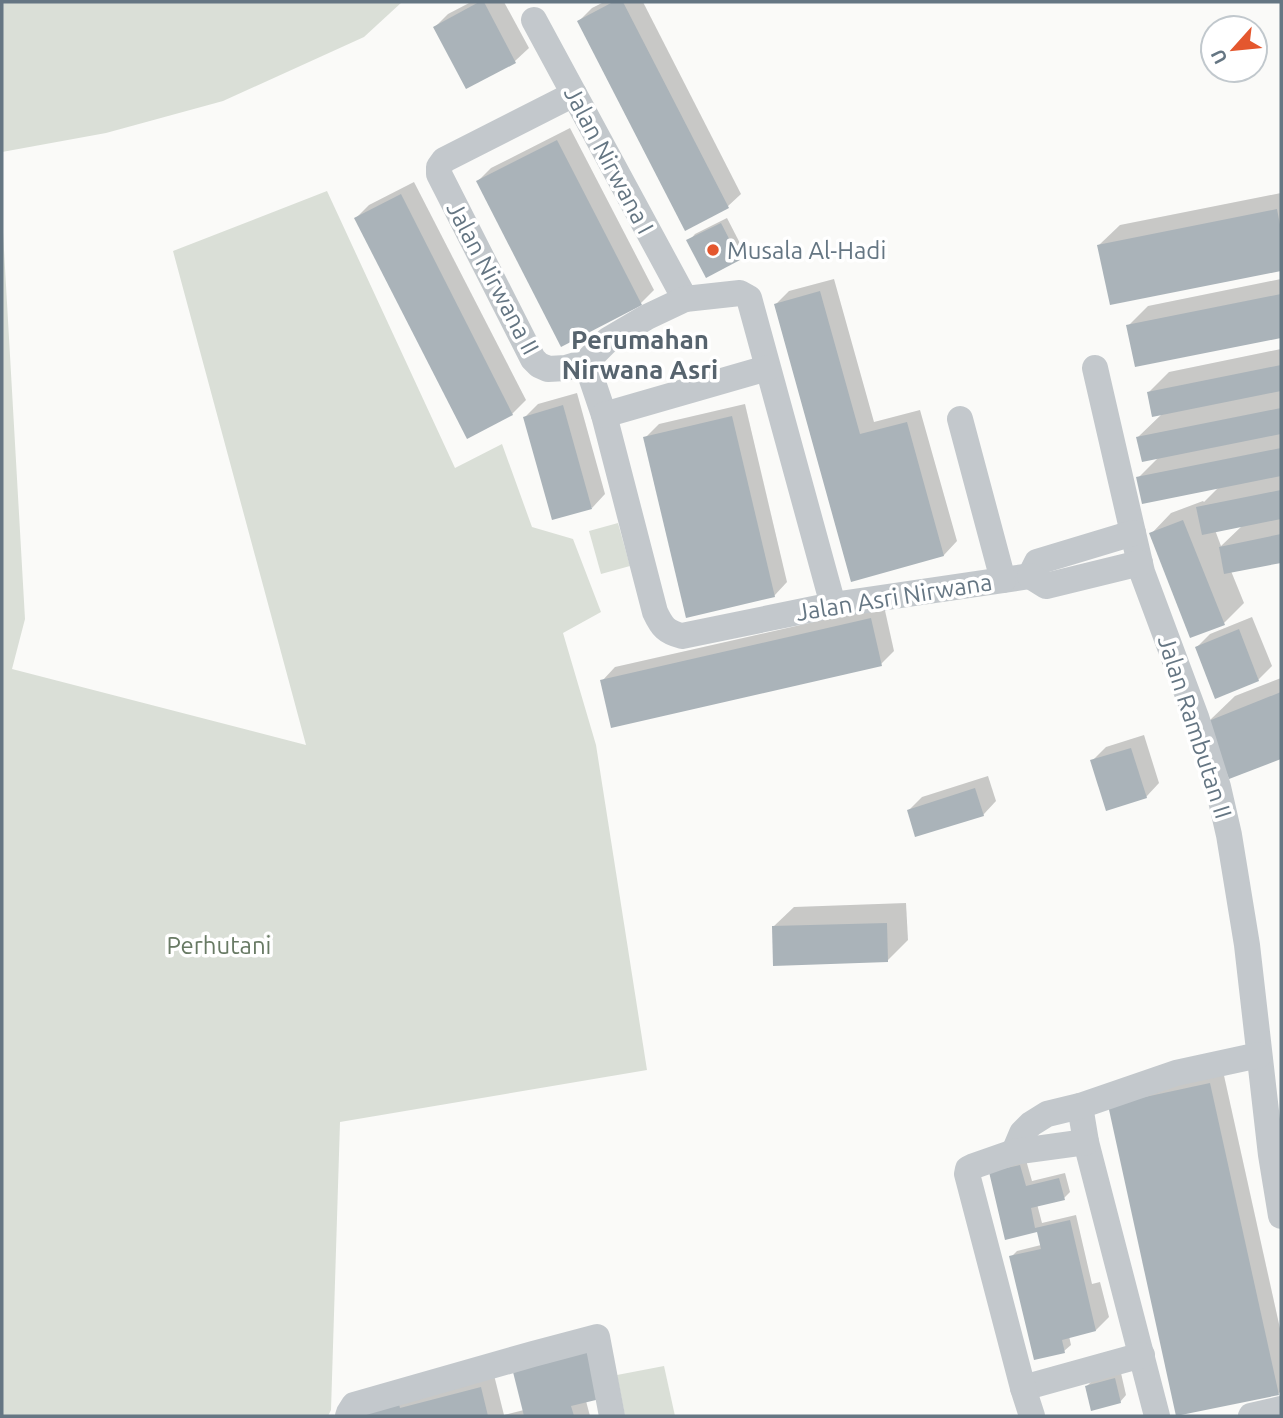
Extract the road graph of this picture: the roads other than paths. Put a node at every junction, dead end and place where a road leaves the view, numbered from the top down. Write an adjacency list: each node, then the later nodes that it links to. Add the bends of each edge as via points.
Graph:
1 (534, 20): 2 (street, Jalan Nirwana I)
2 (573, 94): 3 (street, Jalan Nirwana I); 4 (street, Jalan Nirwana II, via 444,160 439,174 533,359 548,369)
3 (685, 299): 4 (street, via 608,340); 5 (street, via 740,293 748,298)
4 (586, 362): 7 (street)
5 (767, 368): 7 (street); 13 (street)
6 (1095, 369): 9 (street, Jalan Rambutan II)
7 (604, 415): 13 (street, Jalan Asri Nirwana, via 654,612 670,633 682,636)
8 (960, 419): 12 (street)
9 (1133, 533): 10 (street, Jalan Rambutan II); 11 (street, Jalan Asri Nirwana, via 1037,562)
10 (1140, 564): 11 (street, via 1046,586); 14 (street, Jalan Rambutan II, via 1218,786 1247,945)
11 (1030, 576): 12 (street, Jalan Asri Nirwana)
12 (1003, 580): 13 (street, Jalan Asri Nirwana)
13 (833, 604)
14 (1259, 1055): 15 (street, via 1176,1073); 18 (street, Jalan Rambutan II)
15 (1080, 1106): 16 (street); 17 (street, via 1048,1114 1031,1124)
16 (1086, 1142): 17 (street); 19 (street)
17 (1014, 1153): 20 (street, via 974,1166 967,1174)
18 (1281, 1216)
19 (1142, 1355): 20 (street); 25 (street)
20 (1023, 1388): 24 (street)
21 (1281, 1409): 26 (street)
22 (351, 1410): 23 (street, via 597,1337)
23 (612, 1416)
24 (1032, 1416)
25 (1157, 1416)
26 (1251, 1416)

